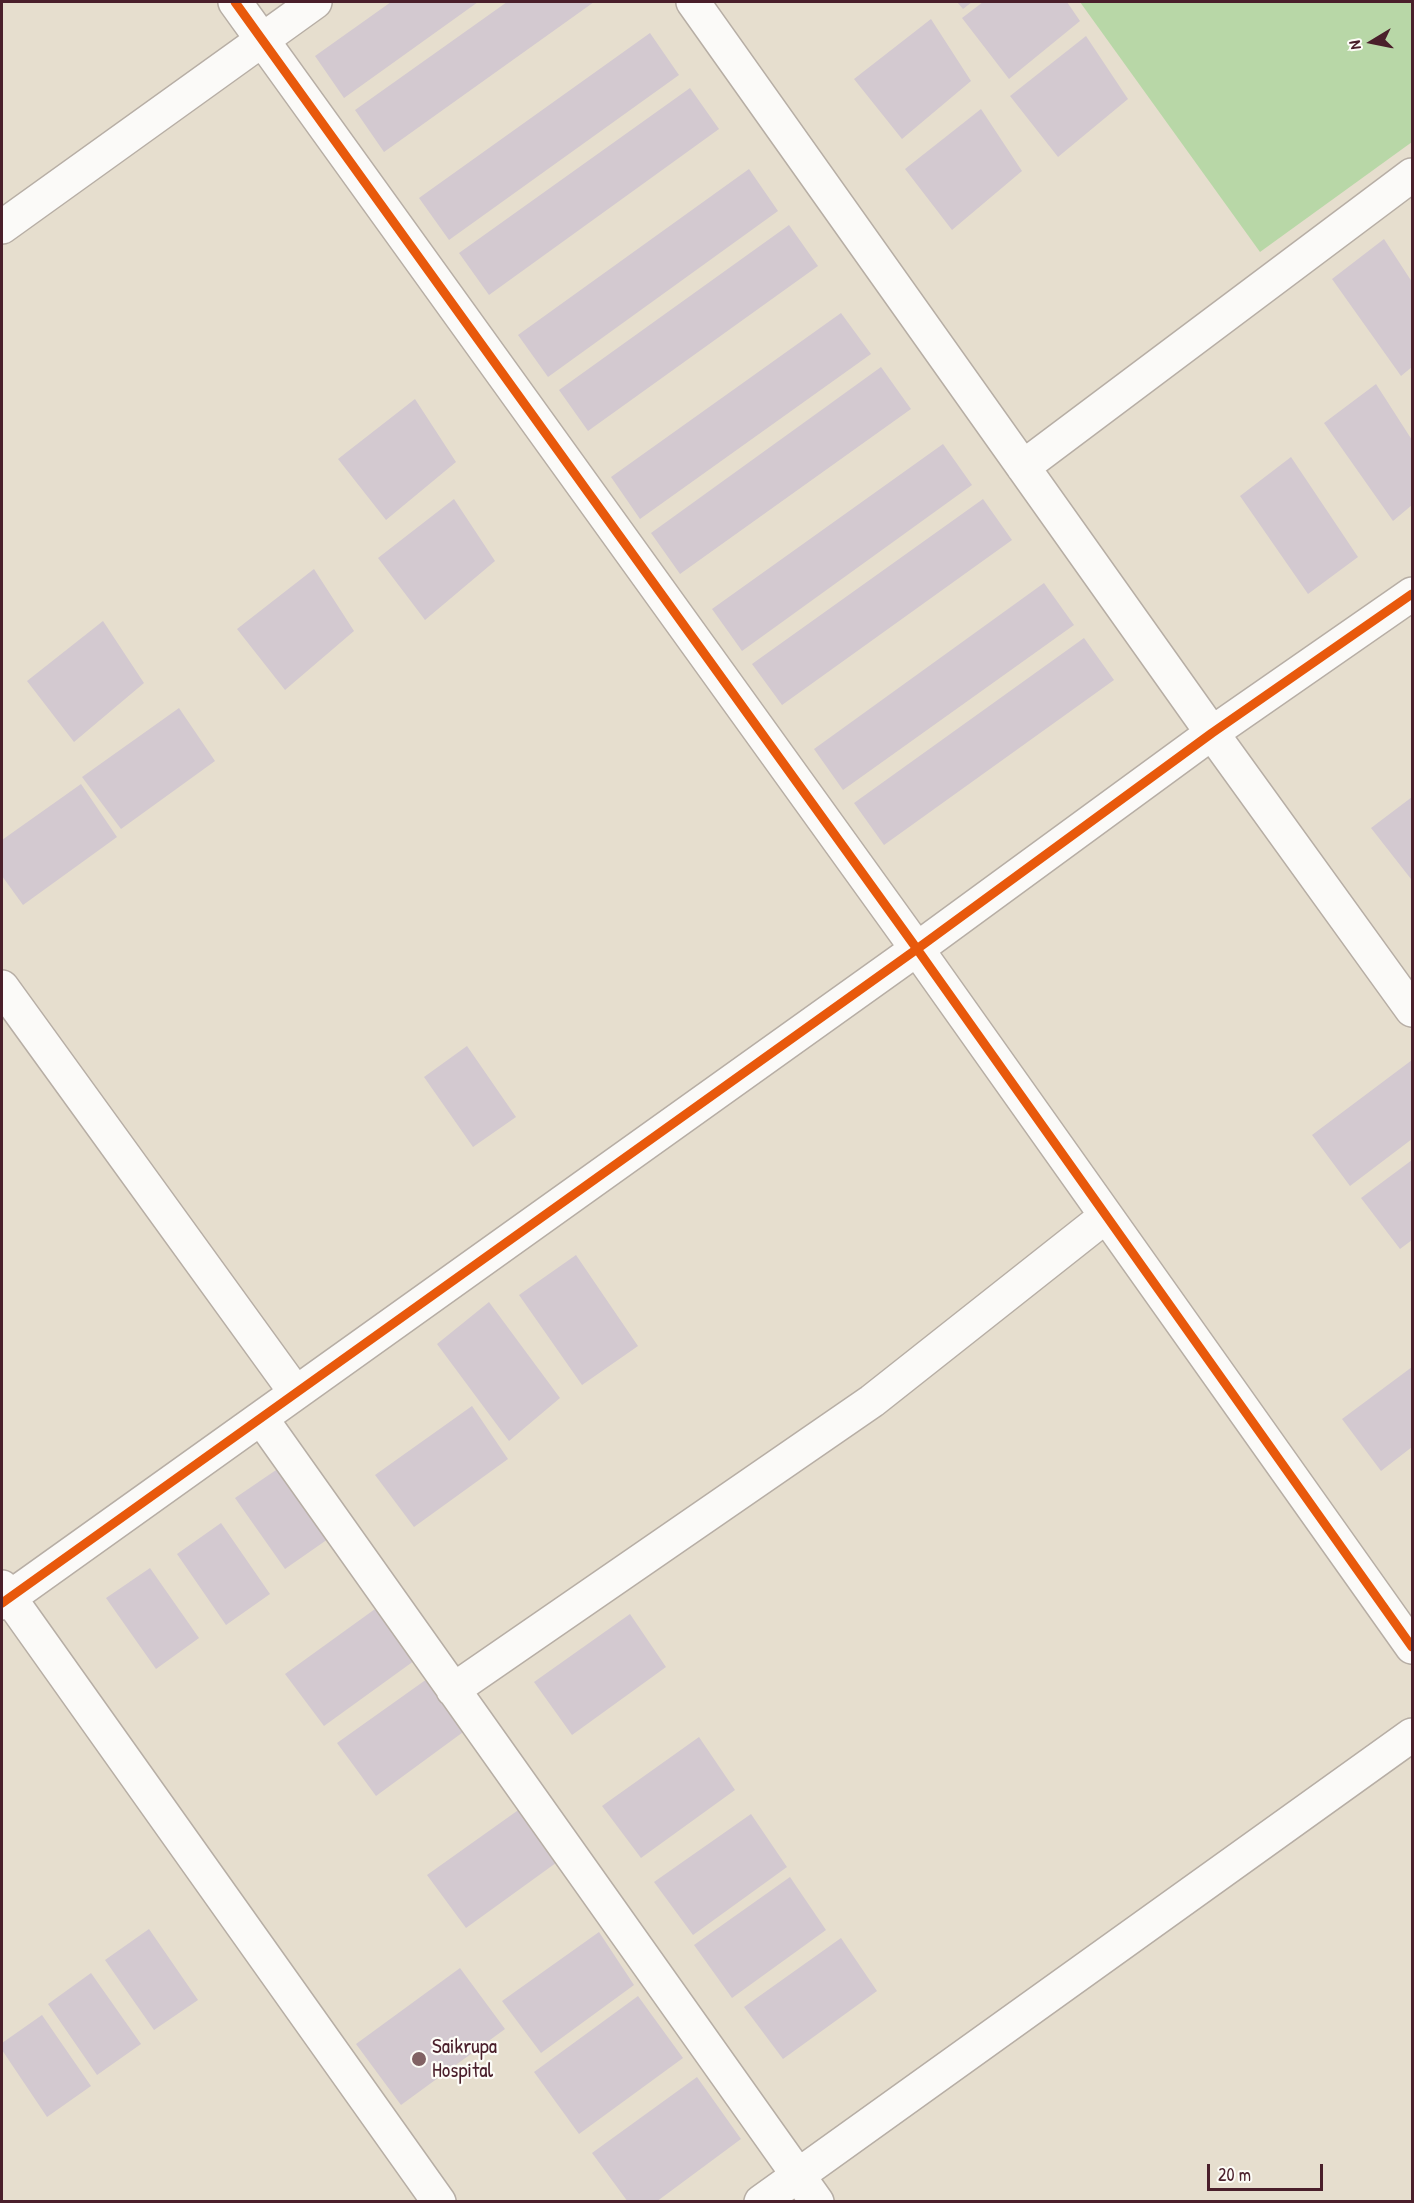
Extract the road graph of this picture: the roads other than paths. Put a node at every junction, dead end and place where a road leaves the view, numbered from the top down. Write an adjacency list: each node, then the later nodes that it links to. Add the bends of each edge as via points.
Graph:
1 (235, 2): 4 (street)
2 (315, 2): 4 (street)
3 (693, 2): 7 (street)
4 (262, 39): 6 (street); 10 (street)
5 (1413, 174): 7 (street)
6 (2, 227)
7 (1023, 467): 9 (street)
8 (1413, 594): 9 (street)
9 (1212, 733): 10 (street); 12 (street)
10 (917, 949): 13 (street); 14 (street)
11 (2, 987): 14 (street)
12 (1413, 1010)
13 (1106, 1216): 17 (street); 18 (street, via 872,1401)
14 (296, 1393): 15 (street)
15 (261, 1418): 16 (street); 18 (street)
16 (4, 1596): 21 (street)
17 (1413, 1647)
18 (453, 1690): 20 (street)
19 (1413, 1735): 20 (street)
20 (798, 2175): 22 (street); 23 (street)
21 (439, 2202)
22 (761, 2202)
23 (817, 2202)

